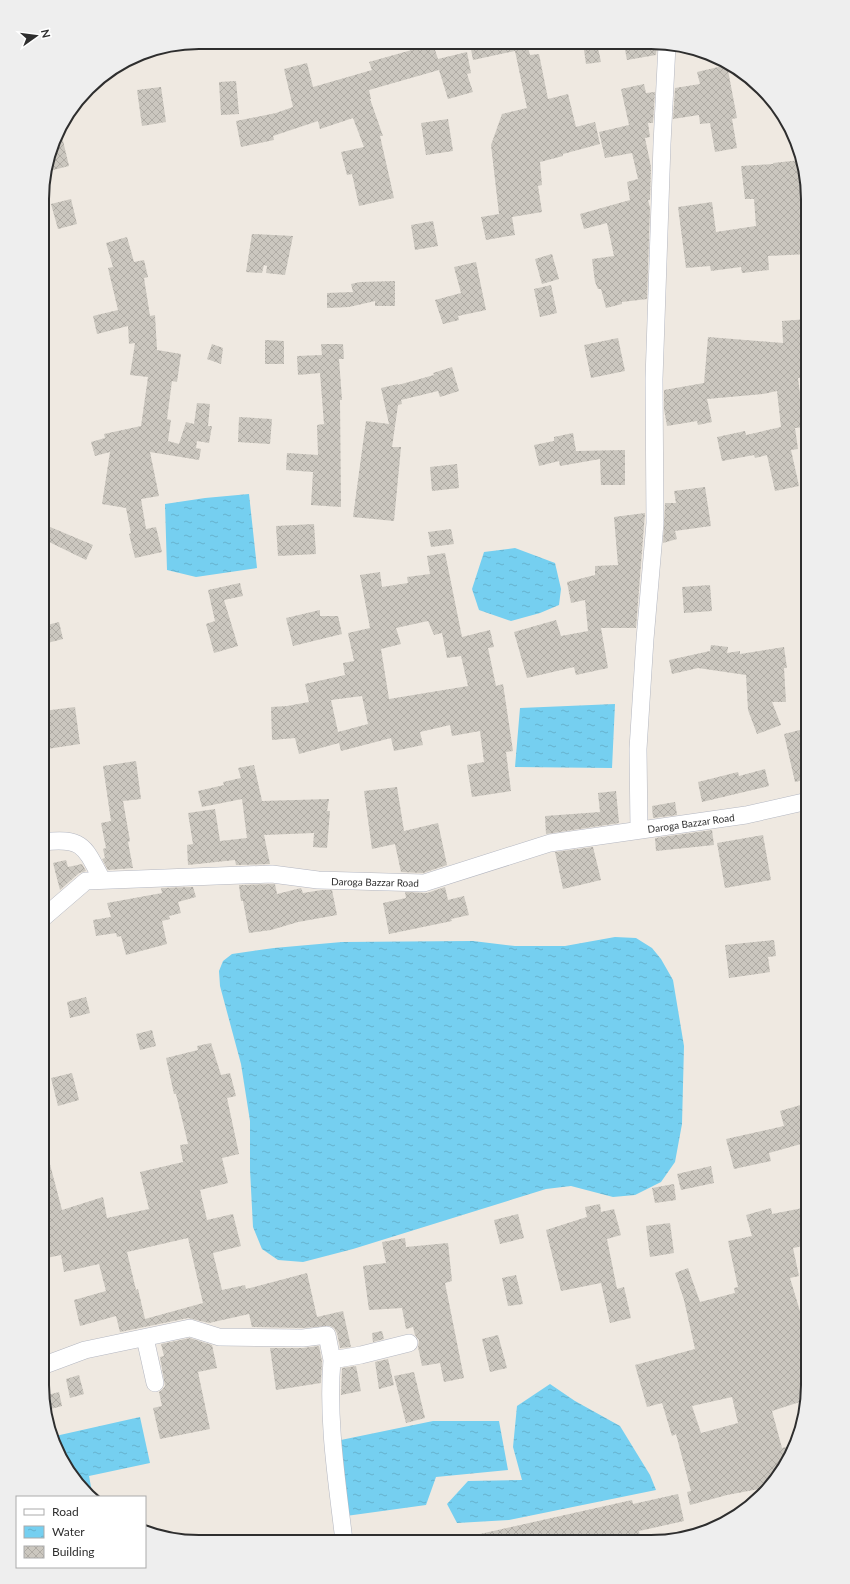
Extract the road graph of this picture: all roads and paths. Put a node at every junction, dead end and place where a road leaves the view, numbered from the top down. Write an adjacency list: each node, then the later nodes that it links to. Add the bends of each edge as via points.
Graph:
1 (667, 50): 3 (street, via 654,379 655,523 639,742)
2 (801, 803): 3 (street, Daroga Bazzar Road, via 746,815)
3 (639, 830): 5 (street, Daroga Bazzar Road, via 550,843 424,883 318,880 272,874)
4 (49, 842): 5 (street, via 67,841 79,844 90,856)
5 (102, 880): 6 (street, Daroga Bazzar Road, via 86,881)
6 (49, 912)
7 (145, 1338): 9 (street, via 190,1328 219,1337 296,1338 327,1335); 10 (street, via 85,1350); 11 (street)
8 (409, 1342): 9 (street)
9 (332, 1360): 12 (street, via 330,1384 333,1445)
10 (49, 1363)
11 (155, 1383)
12 (343, 1535)

